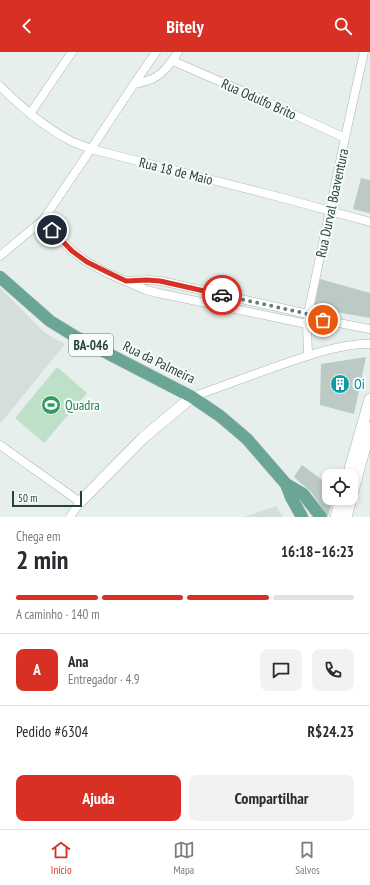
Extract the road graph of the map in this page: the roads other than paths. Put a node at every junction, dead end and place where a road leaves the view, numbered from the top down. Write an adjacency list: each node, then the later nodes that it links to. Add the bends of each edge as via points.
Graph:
1 (72, 52): 8 (street)
2 (156, 52): 6 (street)
3 (178, 52): 5 (street)
4 (364, 52): 9 (street, Rua Durval Boaventura)
5 (172, 61): 6 (street, via 157,77); 9 (street, Rua Odulfo Brito)
6 (134, 84): 10 (street)
7 (0, 86): 8 (street, Rua 18 de Maio)
8 (30, 114): 10 (street, Rua 18 de Maio, via 71,141)
9 (345, 138): 11 (street, Rua Durval Boaventura)
10 (91, 149): 11 (street, Rua 18 de Maio); 12 (street)
11 (330, 211): 13 (street, Rua 18 de Maio); 19 (street, Rua Durval Boaventura)
12 (43, 220): 14 (street); 16 (street, via 72,251 87,262)
13 (370, 222)
14 (0, 256)
15 (0, 277): 23 (main road, Rua da Palmeira / BA-046, via 50,320 76,337)
16 (126, 281): 17 (street, via 160,281); 18 (street, via 146,290)
17 (235, 298): 18 (street); 19 (street)
18 (233, 309): 19 (street)
19 (308, 318): 20 (street); 22 (street, Rua Durval Boaventura)
20 (370, 328)
21 (368, 343): 22 (street, Rua da Palmeira)
22 (308, 355): 23 (street, Rua da Palmeira)
23 (192, 397): 29 (main road, BA-046, via 247,439); 30 (street, via 143,438)
24 (370, 399): 27 (street)
25 (370, 428): 28 (street)
26 (0, 445): 30 (street)
27 (350, 469)
28 (357, 469)
29 (286, 484): 34 (main road, BA-046); 35 (main road, BA-046, via 303,494)
30 (80, 502): 33 (street)
31 (343, 505): 36 (street)
32 (347, 505): 37 (street)
33 (70, 517)
34 (302, 517)
35 (321, 517)
36 (336, 517)
37 (346, 517)

